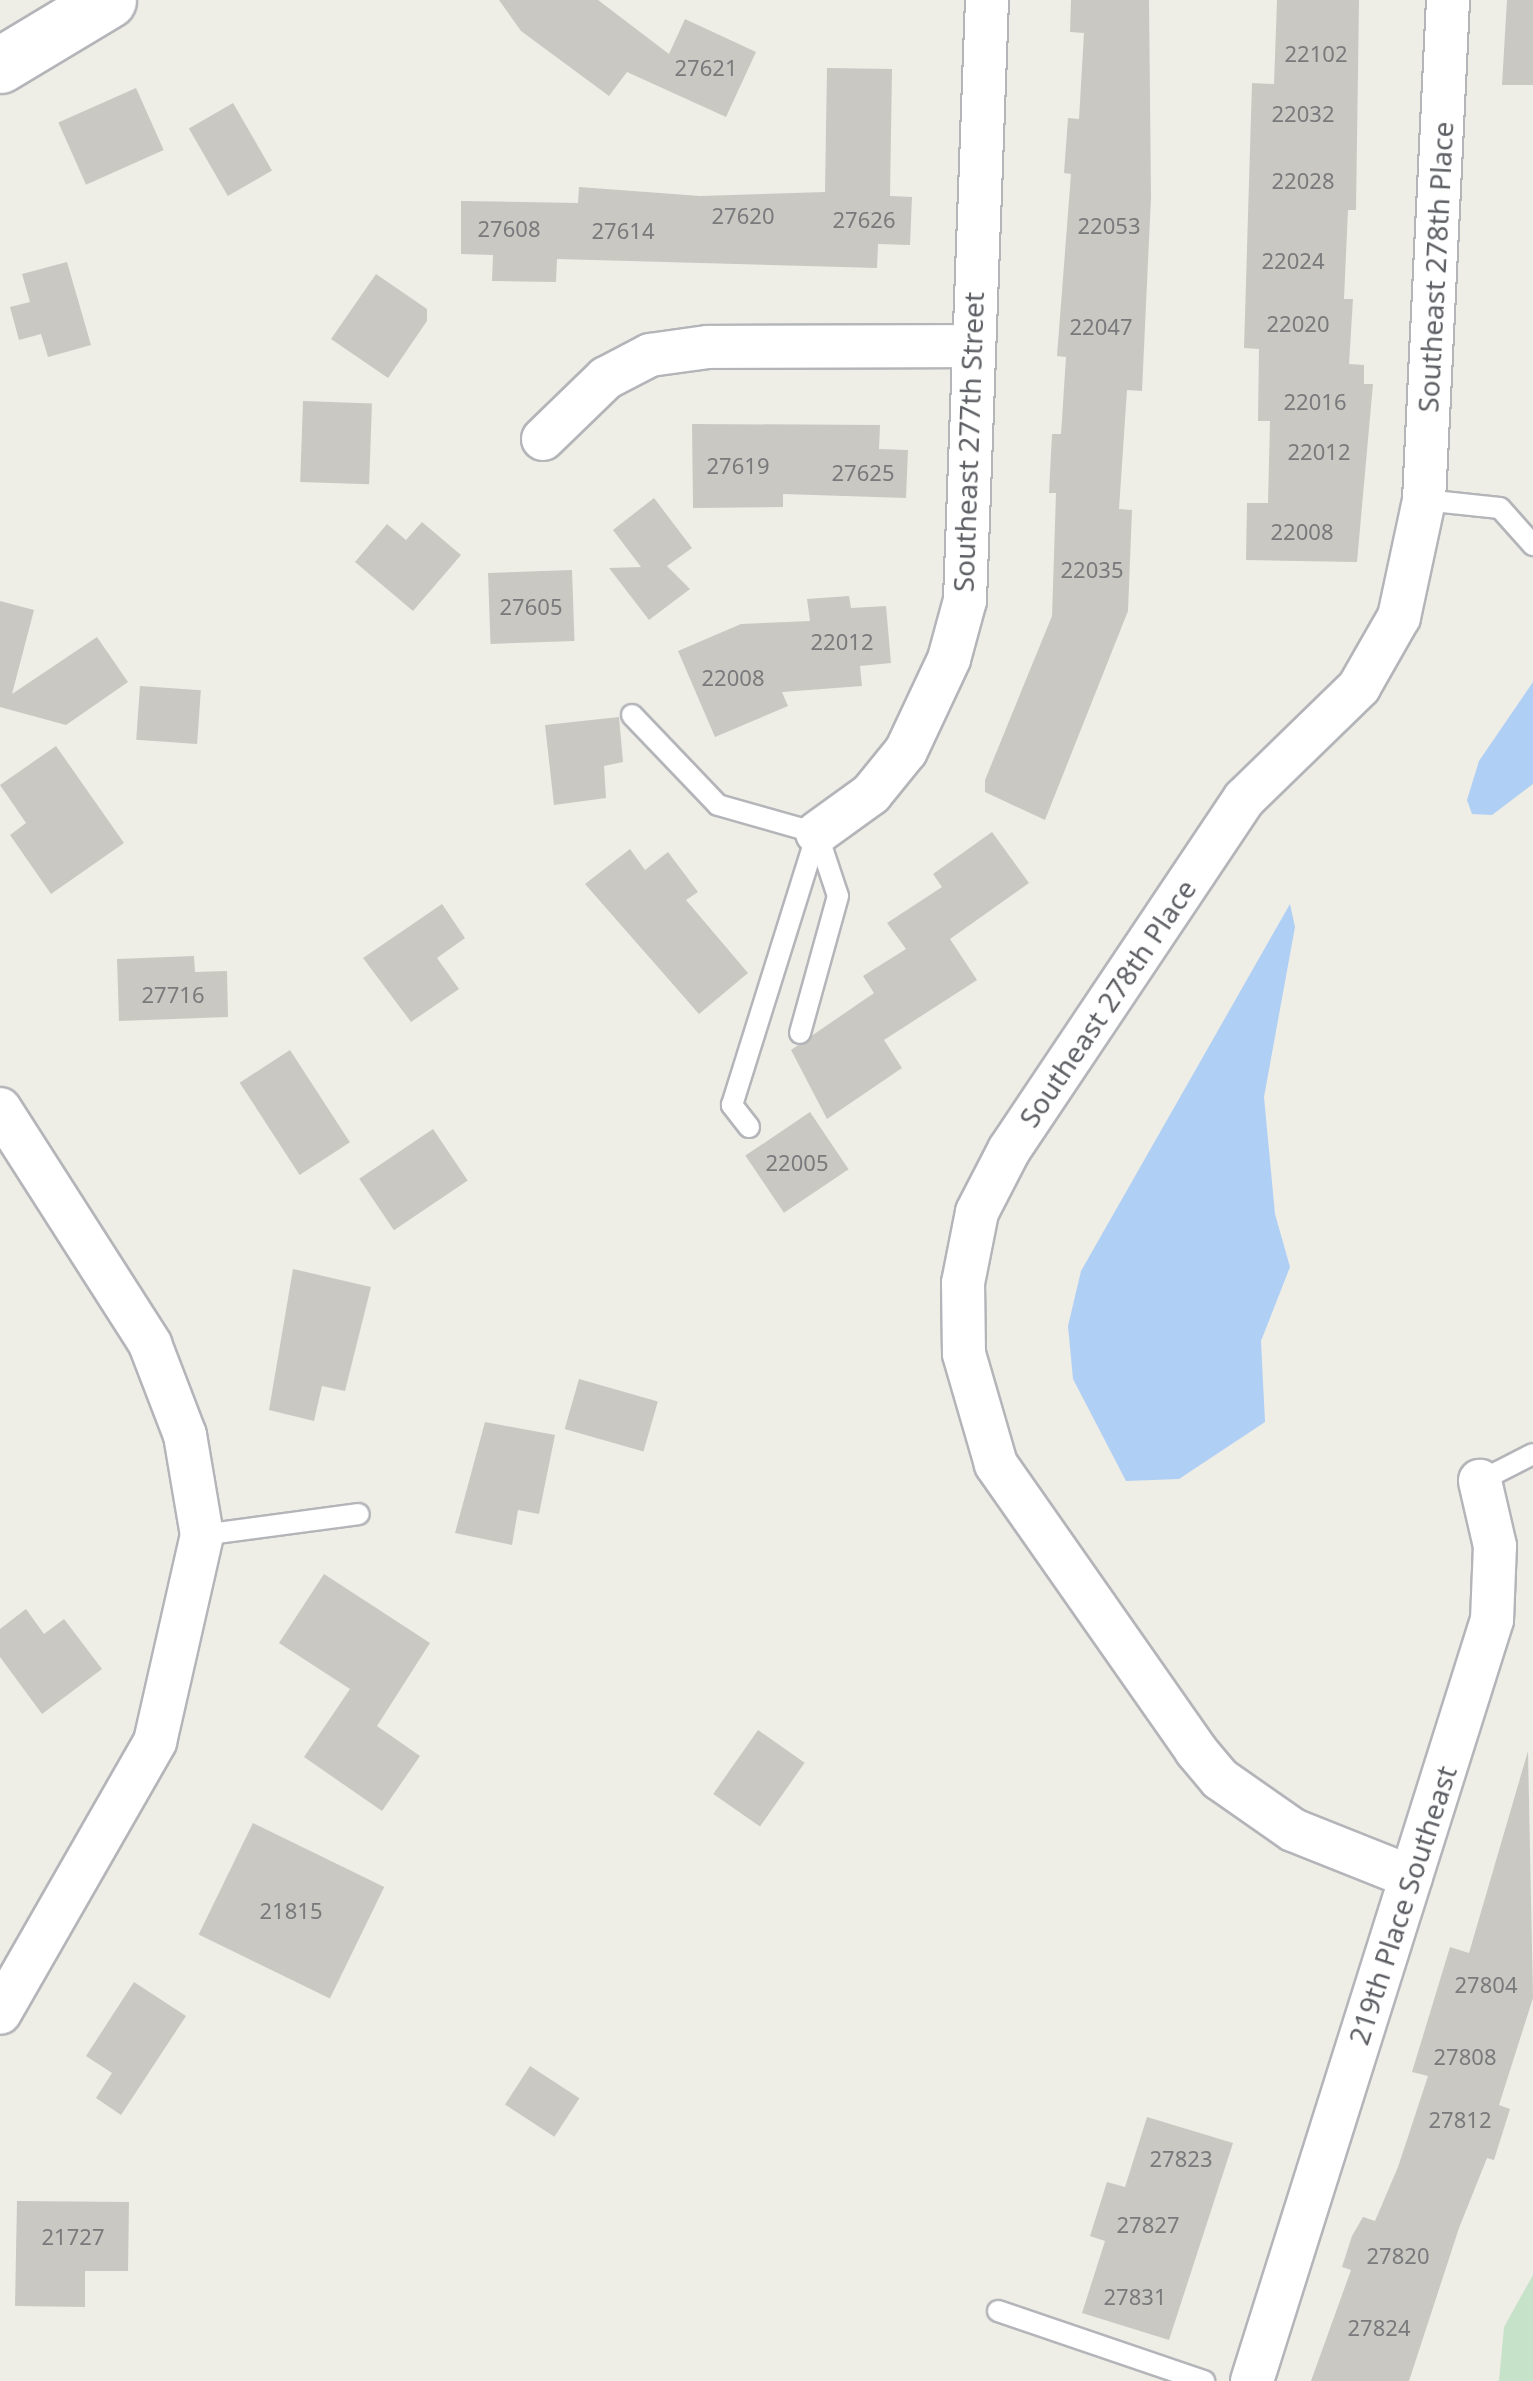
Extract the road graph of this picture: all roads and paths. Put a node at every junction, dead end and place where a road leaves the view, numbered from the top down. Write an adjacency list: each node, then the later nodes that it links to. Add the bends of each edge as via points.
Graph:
1 (108, 0): 4 (street)
2 (987, 0): 5 (street, Southeast 277th Street)
3 (1448, 0): 7 (street, Southeast 278th Place)
4 (0, 66)
5 (970, 346): 6 (street, via 708,347 650,355 606,378); 10 (street, Southeast 277th Street, via 965,600 949,659 906,751 871,794)
6 (542, 439)
7 (1424, 500): 8 (lane, via 1500,508); 18 (street, Southeast 278th Place, via 1412,573 1385,646 1360,688 1244,799 1047,1092 977,1212 964,1282 964,1354 996,1464 1196,1750 1220,1779 1293,1830)
8 (1533, 545)
9 (632, 716): 10 (lane, via 718,805)
10 (817, 833): 11 (lane, via 838,896); 13 (lane, via 732,1105)
11 (800, 1032)
12 (0, 1109): 17 (street, via 150,1344 186,1435)
13 (749, 1127)
14 (1533, 1454): 15 (lane, 219th Place Southeast)
15 (1480, 1481): 18 (street, 219th Place Southeast, via 1495,1546 1492,1620)
16 (359, 1514): 17 (lane)
17 (202, 1535): 19 (street, via 154,1742)
18 (1411, 1876): 22 (street, 219th Place Southeast)
19 (0, 2014)
20 (998, 2311): 21 (lane)
21 (1204, 2381)
22 (1252, 2381)

